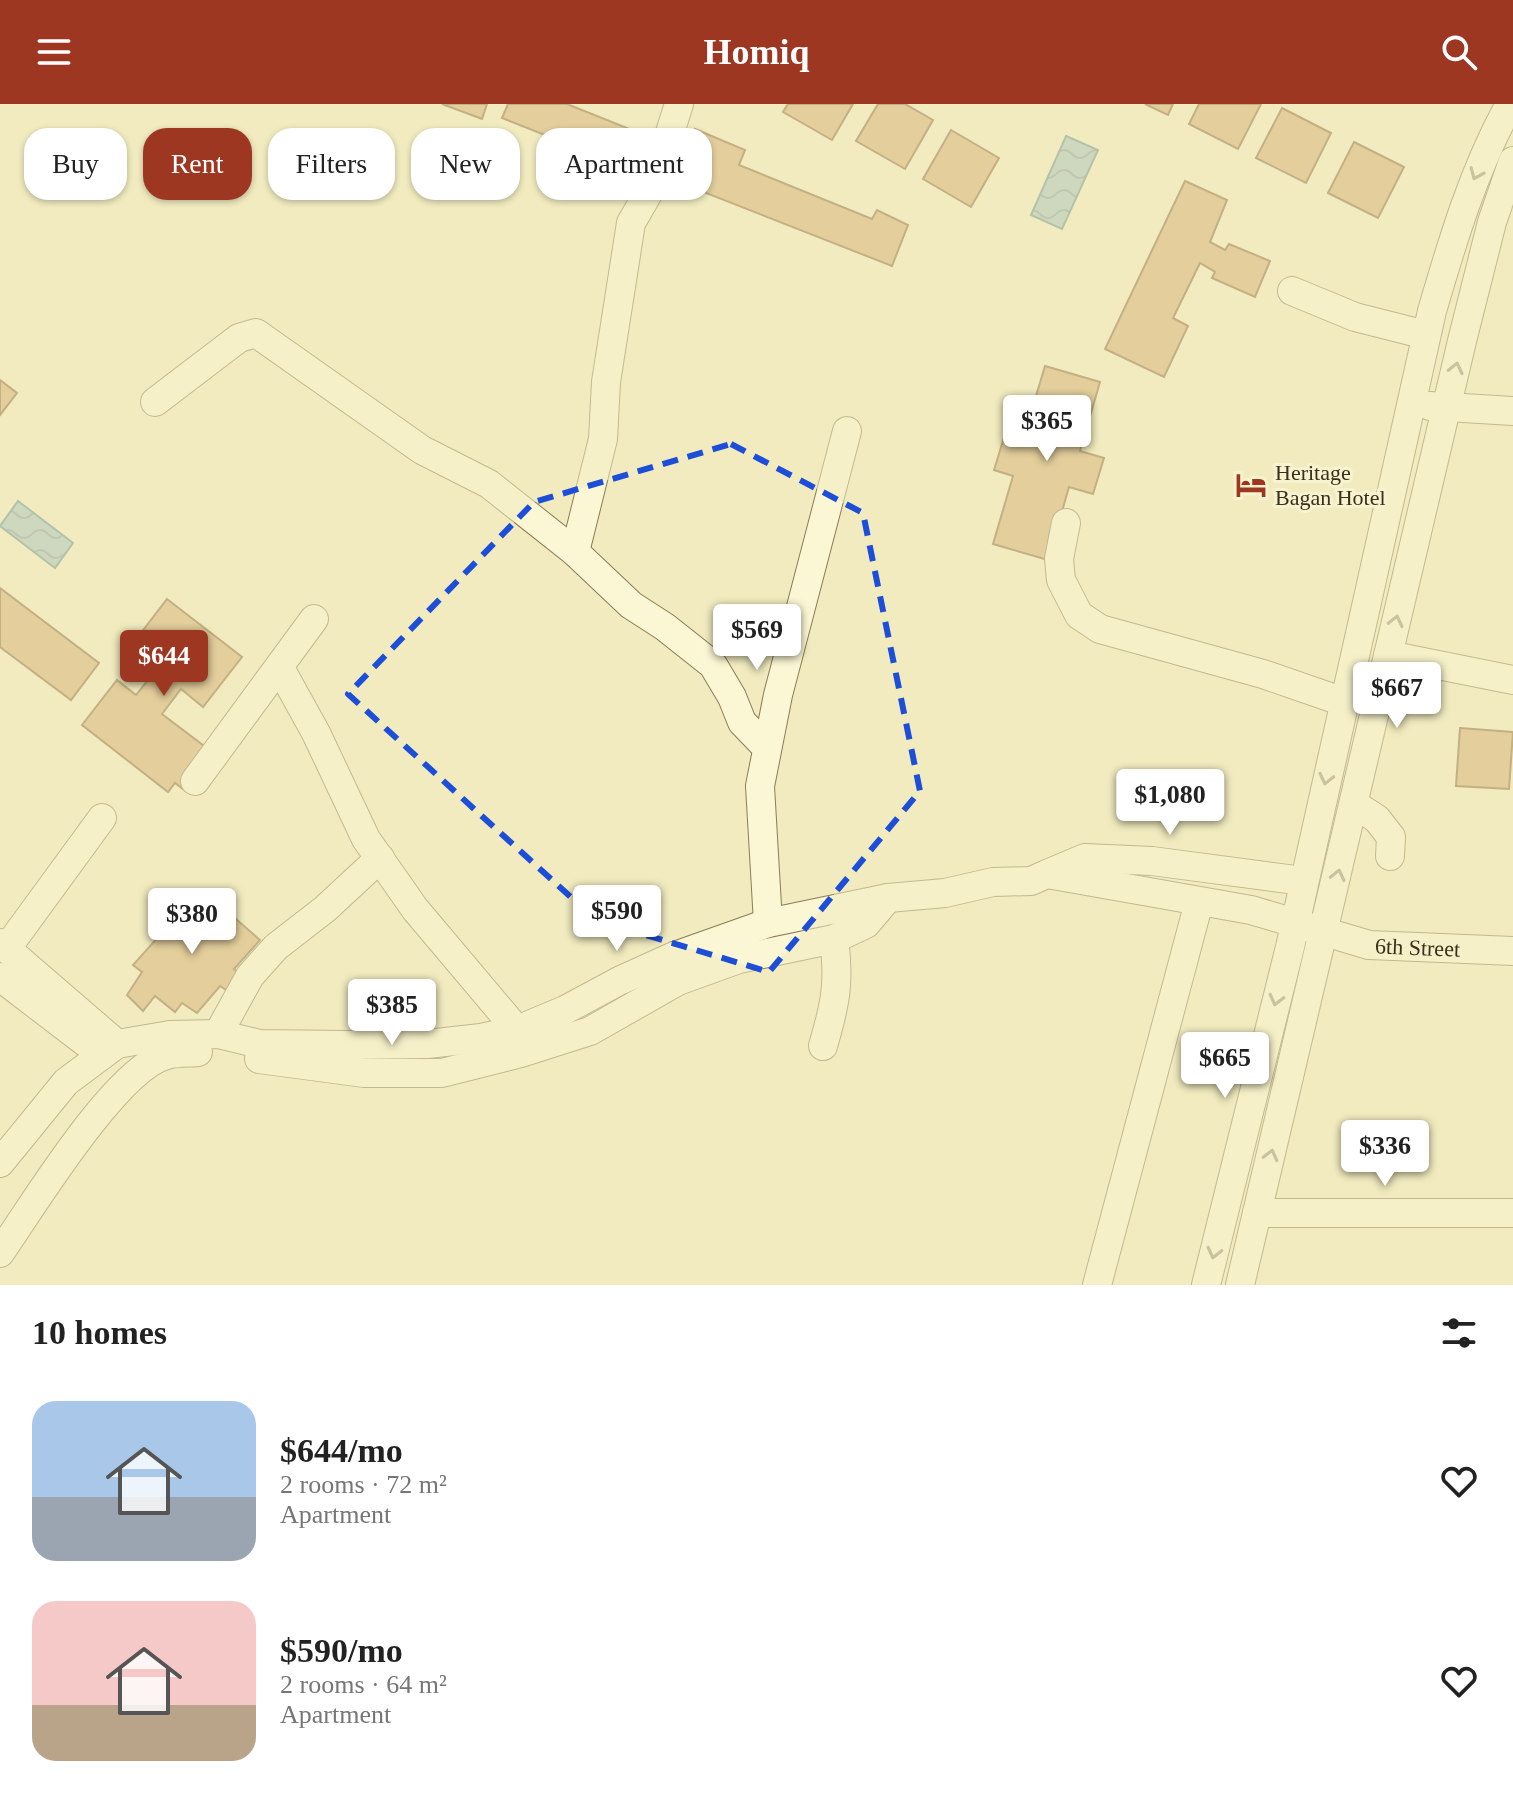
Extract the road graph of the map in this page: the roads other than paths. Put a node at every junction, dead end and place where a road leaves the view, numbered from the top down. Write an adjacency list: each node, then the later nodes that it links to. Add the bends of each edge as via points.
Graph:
1 (679, 104): 12 (street, via 654,183 631,223 606,382 603,439)
2 (1510, 104): 5 (street, one-way to 5, via 1469,192)
3 (1513, 161): 8 (street, one-way to 3, via 1492,222)
4 (1292, 291): 5 (street, via 1355,317)
5 (1426, 335): 7 (street)
6 (155, 402): 12 (street, via 239,338 256,333 422,450 489,484)
7 (1411, 404): 8 (street); 17 (street)
8 (1446, 408): 9 (street); 14 (street, one-way to 8)
9 (1513, 411)
10 (847, 431): 18 (street)
11 (1066, 523): 17 (street, via 1061,580 1079,615 1100,629)
12 (575, 552): 18 (street, via 631,605 713,665 742,722)
13 (314, 619): 15 (street)
14 (1388, 655): 16 (street); 20 (street)
15 (280, 668): 19 (street); 23 (street)
16 (1513, 680)
17 (1344, 702): 25 (street, one-way to 25)
18 (767, 748): 28 (street, via 760,786)
19 (195, 781)
20 (1354, 804): 22 (street, via 1377,819 1391,837); 31 (street, one-way to 20)
21 (102, 818): 33 (street)
22 (1390, 856)
23 (380, 858): 36 (street, via 415,909); 37 (street, via 276,947 250,976)
24 (1047, 874): 25 (street, via 1085,858 1152,861); 26 (street, via 1031,881); 27 (street, 6th Street)
25 (1303, 881): 29 (street)
26 (888, 898): 30 (street); 32 (street, via 866,924)
27 (1199, 902): 29 (street, 6th Street, via 1251,910); 44 (street)
28 (768, 923): 30 (street); 36 (street, via 672,957)
29 (1293, 924): 31 (street, 6th Street); 45 (street, one-way to 45)
30 (801, 930): 32 (street); 43 (street, via 678,981 590,1031 442,1073 364,1073 204,1052 165,1055 114,1094)
31 (1324, 934): 34 (street, 6th Street, via 1369,945); 41 (street, one-way to 31)
32 (834, 939): 38 (street, via 837,998)
33 (3, 945): 39 (street)
34 (1513, 951)
35 (0, 977): 39 (street)
36 (517, 1030): 37 (street, via 427,1044 260,1044)
37 (218, 1034): 39 (street, via 170,1035)
38 (823, 1046)
39 (110, 1049): 40 (street, via 66,1082)
40 (0, 1163)
41 (1257, 1213): 42 (street); 46 (street)
42 (1513, 1213)
43 (0, 1253)
44 (1097, 1285)
45 (1206, 1285)
46 (1240, 1285)

